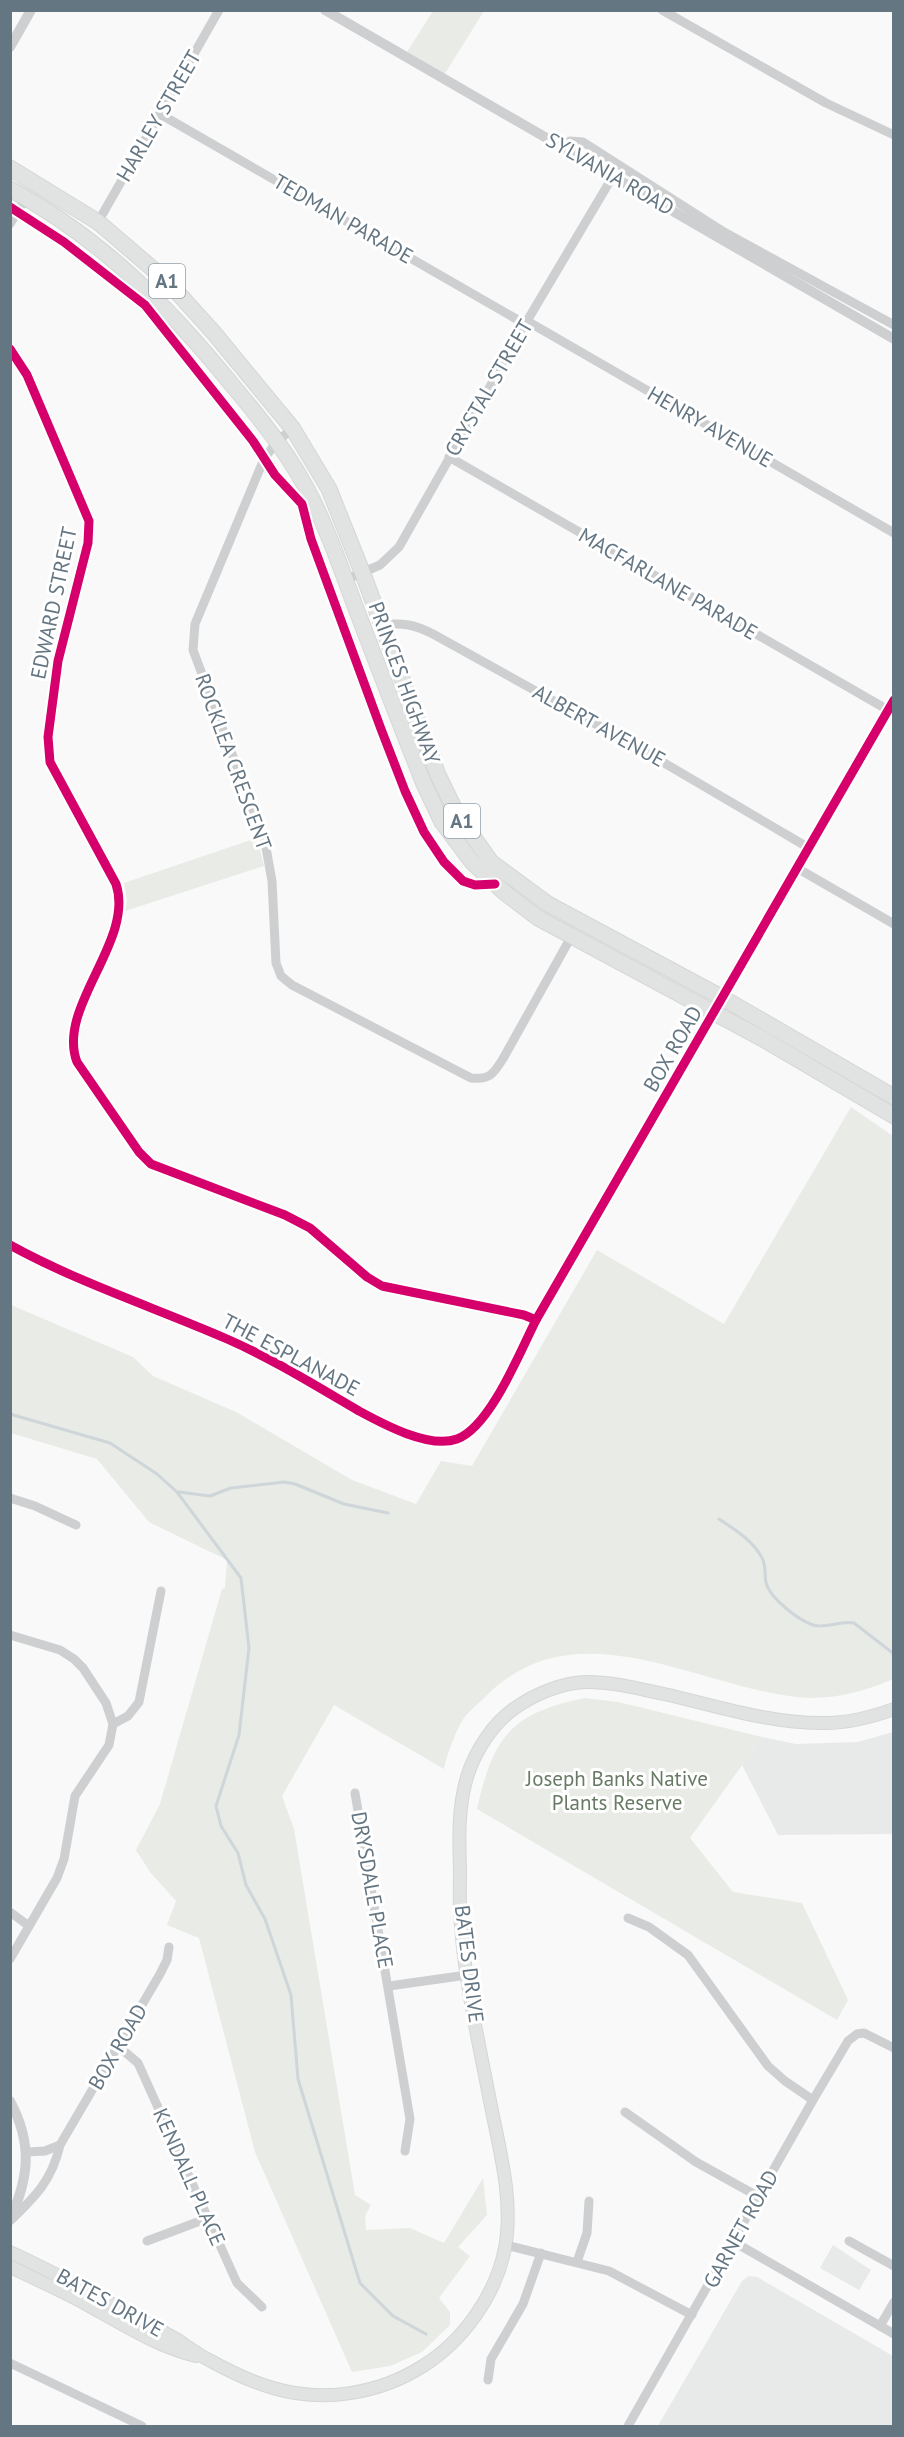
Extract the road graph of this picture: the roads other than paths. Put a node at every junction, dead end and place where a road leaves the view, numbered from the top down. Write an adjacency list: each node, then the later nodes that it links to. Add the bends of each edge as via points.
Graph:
1 (31, 10): 5 (street)
2 (219, 10): 6 (street, HARLEY STREET)
3 (325, 10): 8 (street, SYLVANIA ROAD)
4 (662, 10): 7 (street, via 826,104)
5 (11, 45)
6 (160, 114): 13 (street, HARLEY STREET); 15 (street, TEDMAN PARADE)
7 (894, 135)
8 (563, 147): 10 (street, SYLVANIA ROAD); 16 (street, via 570,141 583,142 724,232)
9 (10, 168): 13 (highway, PRINCES HIGHWAY / A1)
10 (613, 176): 15 (street, CRYSTAL STREET); 17 (street, SYLVANIA ROAD)
11 (10, 189): 12 (highway, PRINCES HIGHWAY / A1)
12 (26, 198): 14 (street); 20 (highway, PRINCES HIGHWAY / A1, via 103,250 154,296 202,347)
13 (98, 222): 19 (highway, PRINCES HIGHWAY / A1, via 168,282)
14 (10, 224)
15 (526, 322): 21 (street, CRYSTAL STREET); 22 (street, HENRY AVENUE)
16 (894, 325)
17 (894, 339)
18 (10, 349): 37 (street, EDWARD STREET, via 27,375 89,521 88,543 58,661 48,737 51,762 116,884 120,904 116,925 75,1028 73,1052 77,1062 151,1164 302,1223 382,1286)
19 (292, 429): 20 (street, ROCKLEA CRESCENT); 23 (highway, PRINCES HIGHWAY / A1, via 329,489)
20 (278, 440): 24 (highway, PRINCES HIGHWAY / A1, via 314,502); 31 (street, ROCKLEA CRESCENT, via 264,459 195,624 193,650 265,842 272,881 276,963 281,976 471,1078 483,1080 494,1073 504,1057)
21 (449, 457): 23 (street, CRYSTAL STREET, via 399,547 390,558); 27 (street, MACFARLANE PARADE)
22 (894, 533)
23 (363, 574): 24 (street, CRYSTAL STREET); 25 (highway, PRINCES HIGHWAY / A1)
24 (345, 580): 31 (highway, PRINCES HIGHWAY / A1, via 442,822 472,862 504,892)
25 (382, 625): 28 (street, ALBERT AVENUE, via 416,625); 32 (highway, PRINCES HIGHWAY / A1, via 438,775 457,814 491,862 548,904)
26 (894, 700): 27 (street, BOX ROAD)
27 (888, 710): 28 (street, BOX ROAD)
28 (809, 848): 29 (street, BOX ROAD)
29 (797, 868): 30 (street); 32 (street, BOX ROAD)
30 (894, 924)
31 (571, 937): 33 (highway, PRINCES HIGHWAY / A1)
32 (723, 998): 33 (street, BOX ROAD); 34 (highway, PRINCES HIGHWAY / A1)
33 (715, 1013): 35 (highway, PRINCES HIGHWAY / A1); 37 (street, BOX ROAD)
34 (894, 1097)
35 (894, 1116)
36 (10, 1245): 38 (street, THE ESPLANADE, via 263,1355 369,1417 422,1438 454,1440 473,1430)
37 (536, 1320): 38 (street, BOX ROAD)
38 (486, 1416)
39 (10, 1498): 40 (street)
40 (76, 1525)
41 (161, 1591): 44 (street, via 140,1702 128,1716)
42 (10, 1635): 44 (street, via 60,1650 74,1659 105,1703)
43 (894, 1709): 51 (main road, BATES DRIVE, via 827,1724 794,1722 616,1684 584,1682 558,1688 513,1709 480,1748 462,1798 460,1912)
44 (113, 1724): 48 (street, via 109,1746 75,1796 64,1859)
45 (355, 1793): 52 (street, DRYSDALE PLACE)
46 (10, 1912): 48 (street)
47 (628, 1918): 55 (street, via 650,1927 688,1955 768,2066)
48 (29, 1926): 50 (street)
49 (169, 1947): 53 (street, BOX ROAD, via 160,1974)
50 (10, 1959)
51 (467, 1975): 52 (street, DRYSDALE PLACE); 69 (main road, BATES DRIVE, via 504,2183)
52 (389, 1986): 59 (street, DRYSDALE PLACE, via 410,2119)
53 (117, 2046): 58 (street, BOX ROAD); 64 (street, KENDALL PLACE, via 138,2063)
54 (894, 2048): 55 (street, GARNET ROAD, via 870,2035 857,2034 848,2041)
55 (813, 2100): 62 (street, GARNET ROAD)
56 (10, 2101): 60 (street, via 23,2130)
57 (625, 2112): 62 (street, via 696,2162)
58 (60, 2145): 60 (street); 65 (street, BOX ROAD, via 56,2164 38,2195)
59 (405, 2151)
60 (27, 2157): 61 (street); 65 (street, BOX ROAD)
61 (10, 2196)
62 (759, 2197): 68 (street, GARNET ROAD)
63 (590, 2201): 72 (street, via 587,2233)
64 (208, 2218): 66 (street); 76 (street, KENDALL PLACE, via 237,2283)
65 (11, 2220)
66 (147, 2241)
67 (849, 2241): 73 (street)
68 (734, 2242): 77 (street, GARNET ROAD); 78 (street)
69 (506, 2245): 71 (street); 80 (main road, BATES DRIVE, via 493,2285 464,2330 432,2361 396,2380 348,2394 308,2394 271,2388)
70 (10, 2252): 80 (main road, BATES DRIVE, via 87,2290)
71 (541, 2253): 72 (street); 82 (street, via 523,2304 491,2359)
72 (577, 2262): 77 (street, via 615,2273)
73 (894, 2266)
74 (10, 2267): 80 (main road, BATES DRIVE, via 145,2337)
75 (894, 2302): 78 (street)
76 (262, 2307)
77 (692, 2315): 84 (street, GARNET ROAD)
78 (880, 2326): 79 (street)
79 (894, 2334)
80 (206, 2359)
81 (10, 2363): 83 (street)
82 (488, 2380)
83 (142, 2427)
84 (628, 2427)

